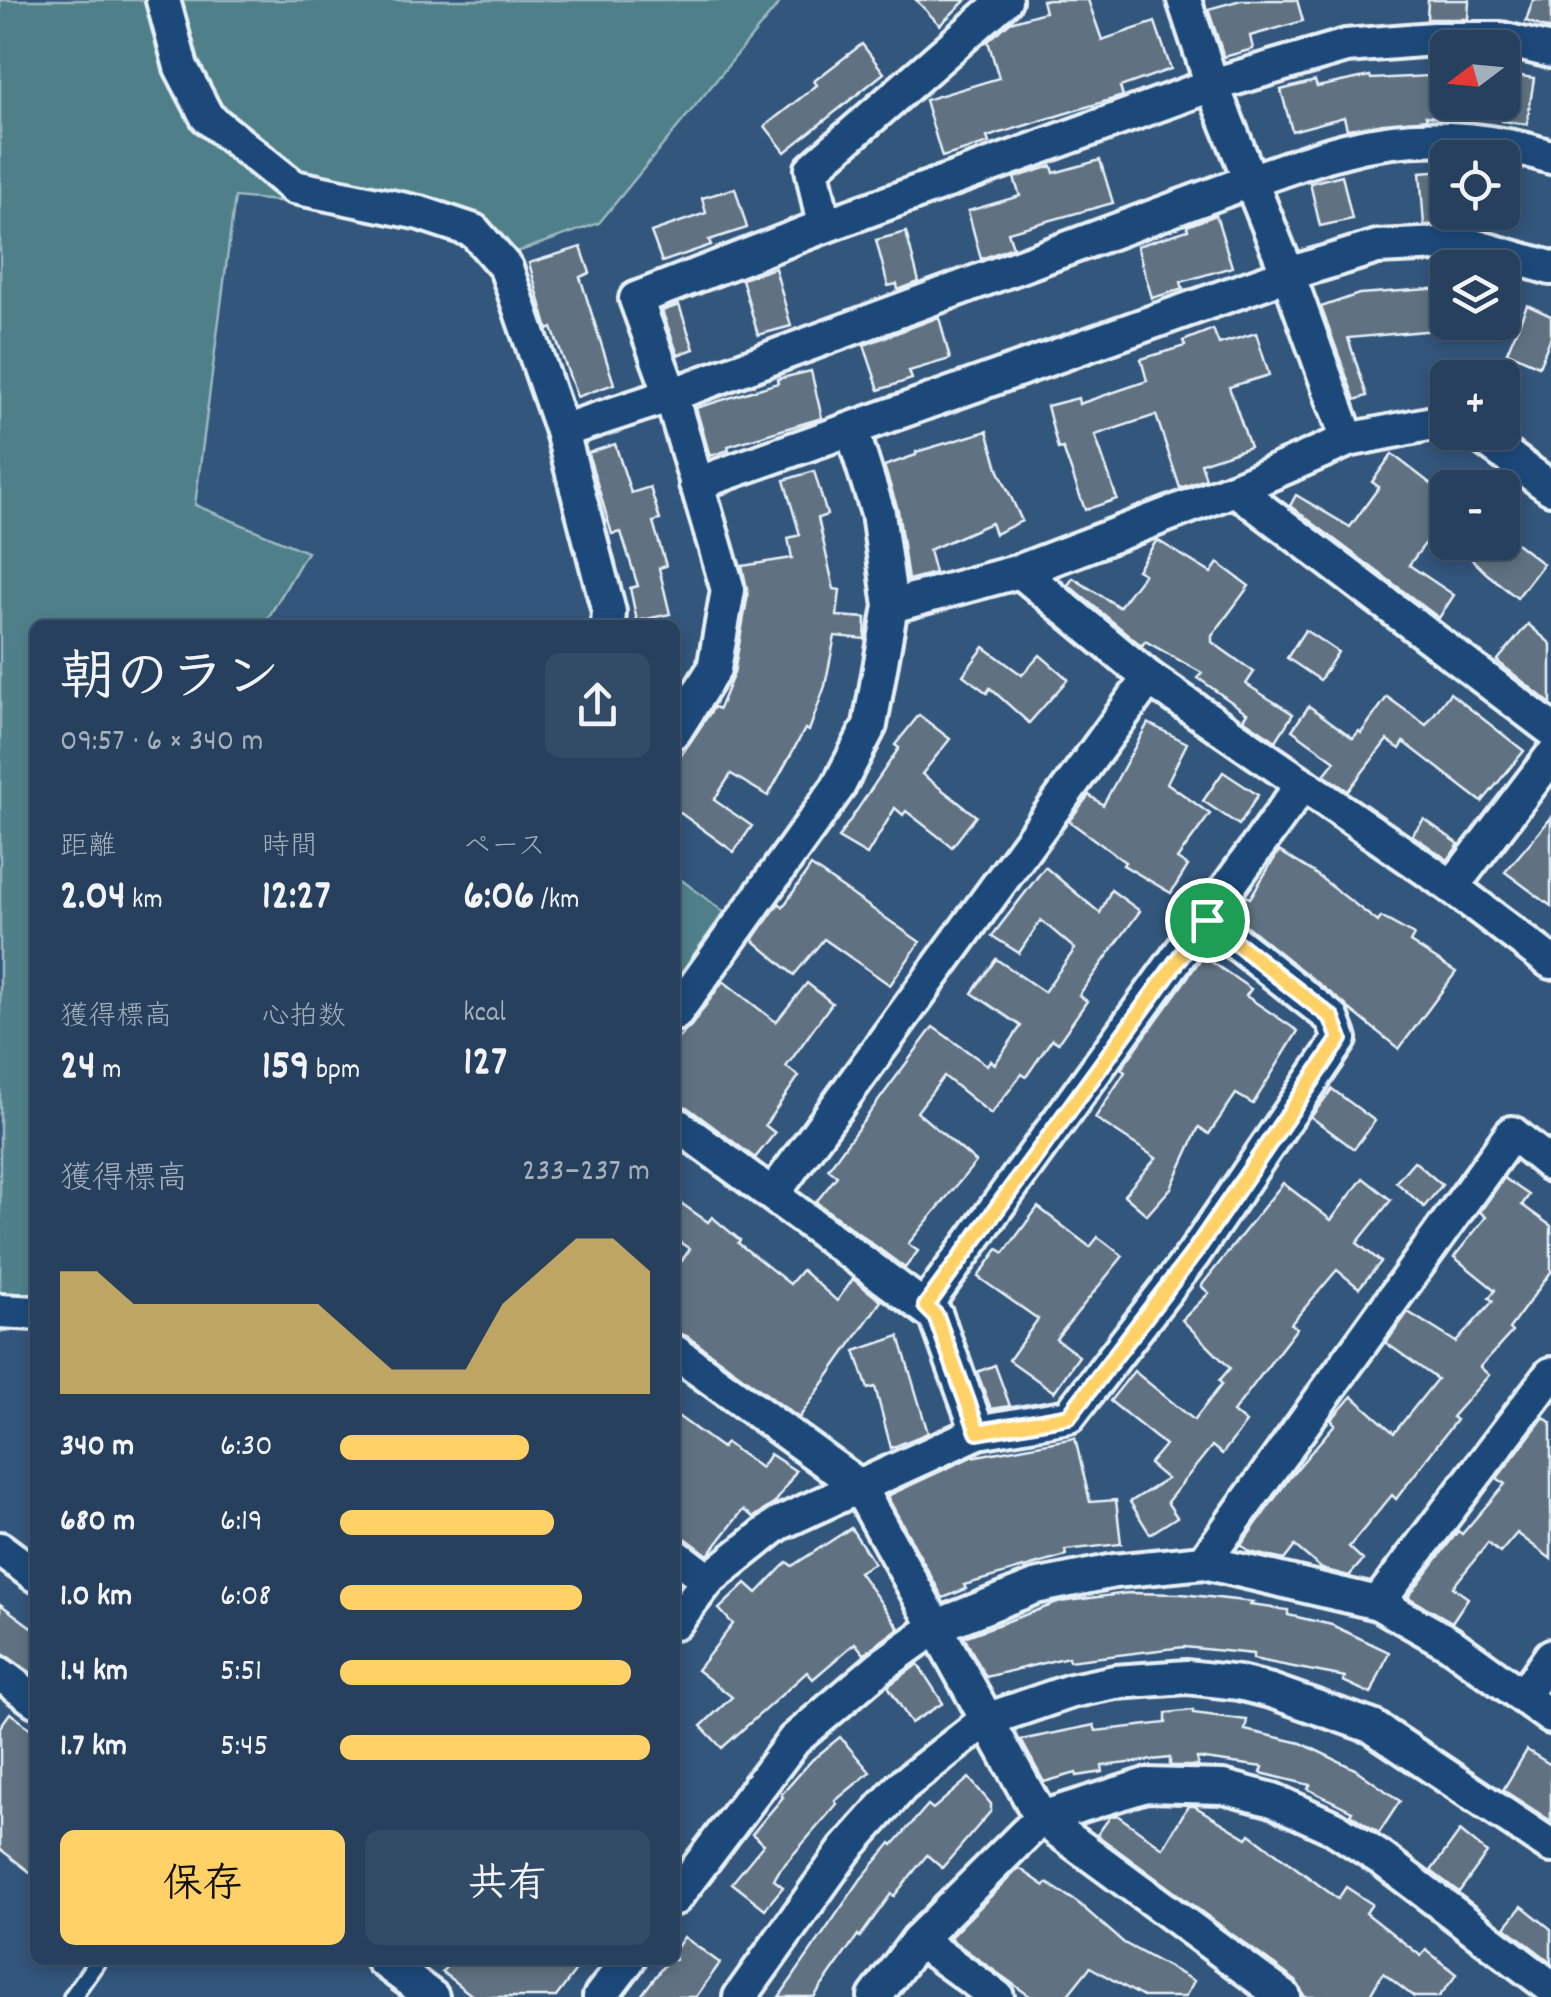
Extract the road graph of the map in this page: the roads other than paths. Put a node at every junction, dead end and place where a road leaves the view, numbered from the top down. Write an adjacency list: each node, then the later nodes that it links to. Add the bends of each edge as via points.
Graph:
1 (163, 0): 14 (street, via 181,66 207,116 294,187 474,231 506,268)
2 (1004, 0): 8 (street, via 812,168)
3 (1184, 0): 5 (street)
4 (1551, 51): 5 (street, via 1501,40 1346,46)
5 (1212, 86): 7 (street); 8 (street)
6 (1551, 157): 7 (street, via 1517,146 1436,137 1347,149)
7 (1250, 181): 10 (street); 11 (street)
8 (824, 226): 11 (street, via 636,299)
9 (1551, 268): 10 (street, via 1464,243 1377,247)
10 (1288, 274): 13 (street); 15 (street)
11 (671, 395): 14 (street); 17 (street)
12 (1430, 424): 15 (street)
13 (852, 430): 17 (street); 21 (street, via 878,513)
14 (562, 431): 22 (street)
15 (1348, 440): 19 (street)
16 (1499, 450): 18 (street)
17 (696, 484): 24 (street, via 728,590 714,669)
18 (1551, 488)
19 (1236, 489): 20 (street); 25 (street)
20 (1020, 571): 21 (street); 23 (street)
21 (891, 606): 31 (street, via 870,726 838,787)
22 (608, 620)
23 (1149, 678): 27 (street); 34 (street)
24 (680, 723)
25 (1551, 729)
26 (1551, 756): 28 (street)
27 (1302, 785): 28 (street); 29 (street)
28 (1452, 887): 30 (street)
29 (1207, 920): 35 (street); 40 (street, via 1332,1018 1340,1039 1193,1254 1069,1416)
30 (1551, 962)
31 (680, 1007)
32 (680, 1127): 34 (street)
33 (1551, 1165): 44 (street, via 1512,1132)
34 (773, 1194): 35 (street)
35 (926, 1306): 40 (street, via 936,1316)
36 (0, 1311): 37 (street)
37 (30, 1312)
38 (680, 1356): 41 (street)
39 (1551, 1374): 47 (street)
40 (978, 1432): 41 (street)
41 (858, 1485): 46 (street, via 778,1524); 49 (street)
42 (0, 1549): 45 (street)
43 (680, 1559): 46 (street)
44 (1204, 1562): 47 (street); 49 (street, via 1034,1586)
45 (30, 1571)
46 (708, 1580): 48 (street)
47 (1378, 1603): 53 (street, via 1450,1642)
48 (680, 1616)
49 (937, 1626): 55 (street); 58 (street, via 794,1740)
50 (1551, 1656): 53 (street)
51 (0, 1674): 52 (street)
52 (30, 1696)
53 (1523, 1696): 54 (street)
54 (1551, 1717)
55 (986, 1720): 56 (street); 57 (street, via 1116,1682 1239,1683 1372,1727); 65 (street, via 902,1786 845,1850)
56 (1041, 1818): 59 (street); 62 (street, via 1146,1785 1223,1786 1273,1800 1382,1859); 68 (street)
57 (1551, 1846)
58 (680, 1891)
59 (918, 1940): 66 (street); 67 (street)
60 (94, 1965): 63 (lane)
61 (624, 1965): 64 (street)
62 (1551, 1987)
63 (72, 1997)
64 (600, 1997)
65 (740, 1997)
66 (875, 1997)
67 (997, 1997)
68 (1284, 1997)

